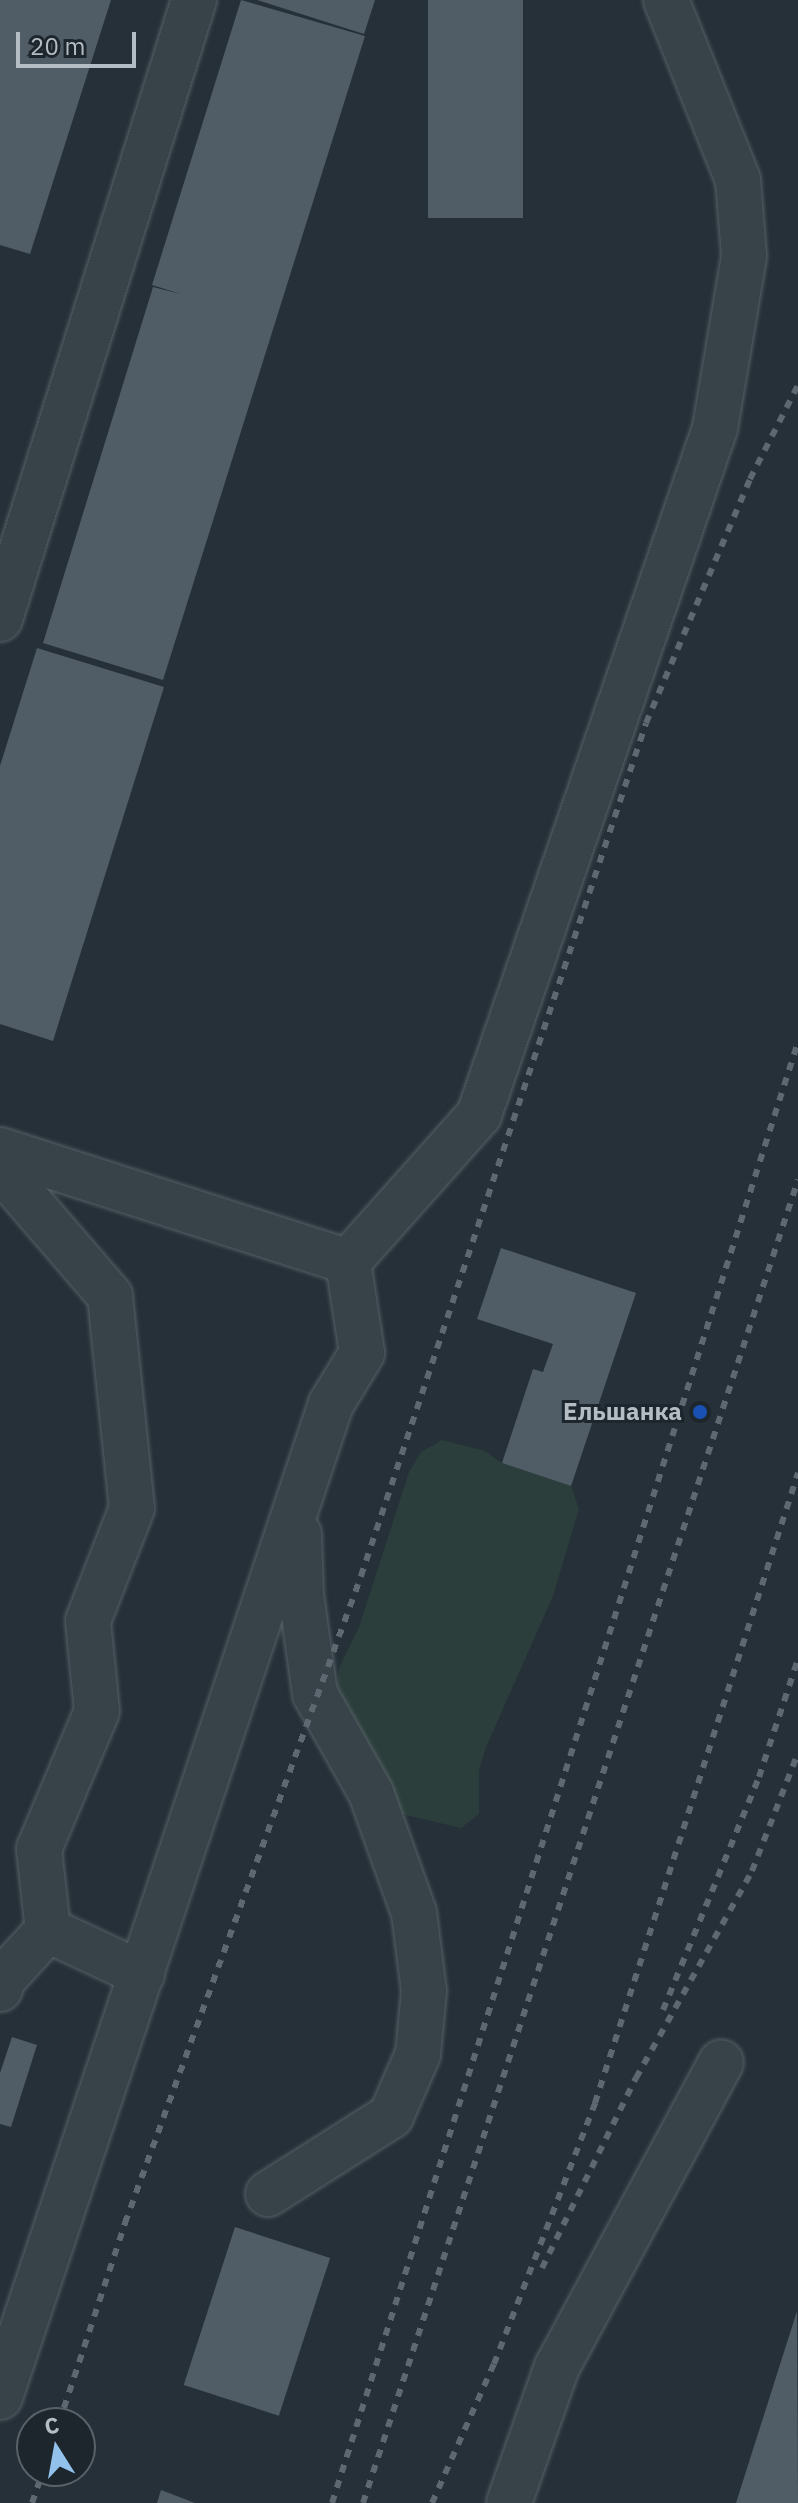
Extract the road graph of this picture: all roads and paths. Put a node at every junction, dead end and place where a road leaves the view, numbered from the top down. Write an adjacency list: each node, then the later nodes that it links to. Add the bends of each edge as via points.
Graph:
1 (194, 0): 3 (street)
2 (666, 0): 6 (street, via 738,180 744,256 715,428 479,1115)
3 (0, 619)
4 (0, 1150): 6 (street)
5 (0, 1168): 8 (street, via 110,1296 132,1508 88,1621 97,1711 39,1849)
6 (348, 1262): 7 (street, via 362,1353 331,1404)
7 (299, 1503): 9 (street); 12 (street, via 301,1594 315,1694 376,1808 414,1913 424,1991 418,2054 391,2116)
8 (48, 1930): 9 (street); 10 (street, via 2,1980)
9 (142, 1974): 13 (street)
10 (0, 1989)
11 (721, 2062): 14 (street, via 557,2367)
12 (268, 2194)
13 (2, 2384)
14 (509, 2503)

